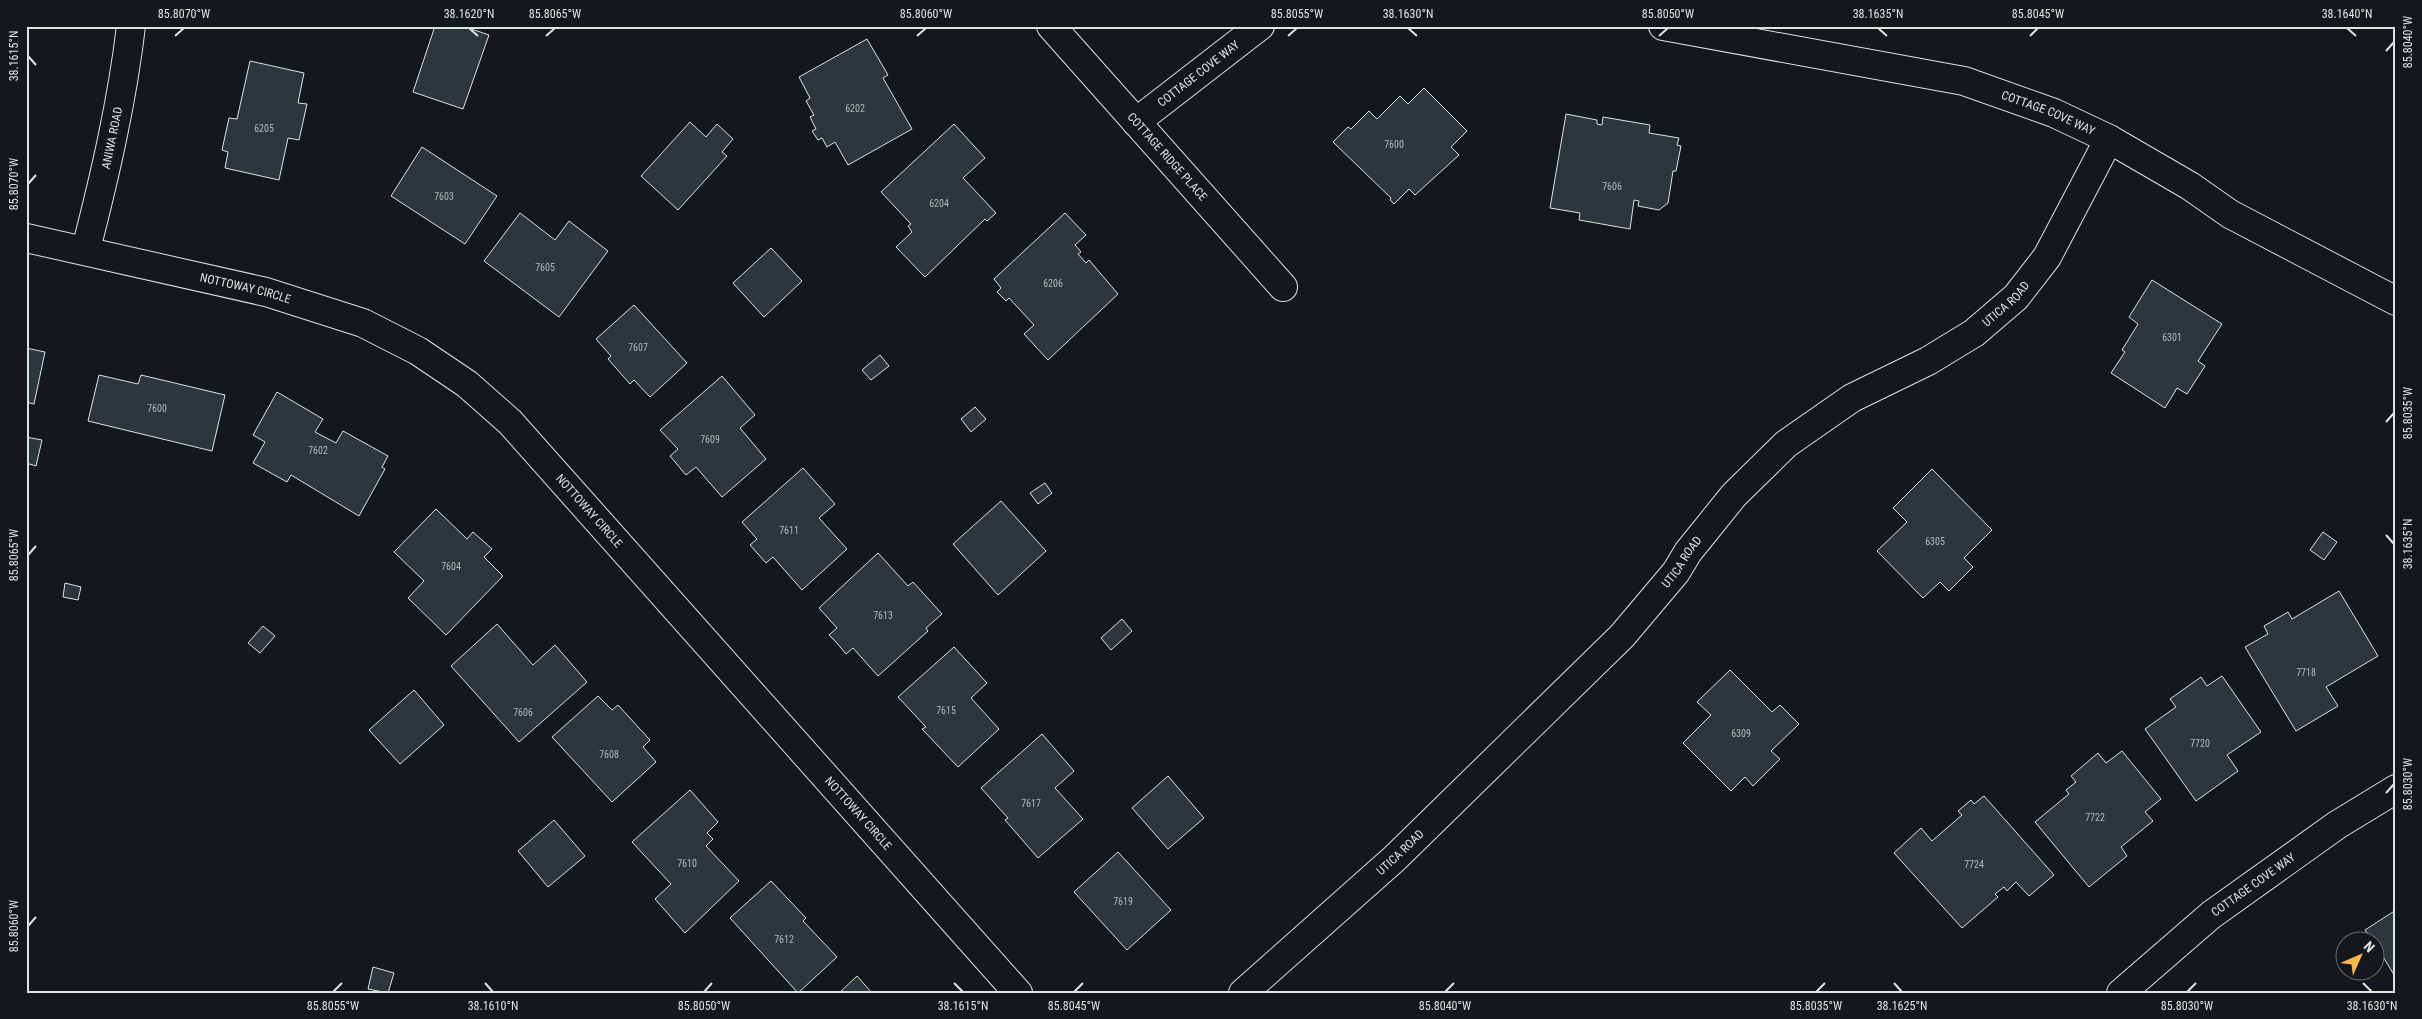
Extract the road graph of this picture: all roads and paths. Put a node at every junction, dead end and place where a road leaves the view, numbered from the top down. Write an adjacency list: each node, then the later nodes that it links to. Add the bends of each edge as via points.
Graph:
1 (130, 26): 8 (street, ANIWA ROAD, via 124,84)
2 (1051, 26): 5 (street, COTTAGE RIDGE PLACE)
3 (1260, 26): 5 (street, COTTAGE COVE WAY)
4 (1663, 26): 6 (street, COTTAGE COVE WAY, via 1964,81 2054,113)
5 (1136, 122): 9 (street, COTTAGE RIDGE PLACE)
6 (2109, 139): 10 (street, COTTAGE COVE WAY, via 2190,186 2230,214); 13 (street, UTICA ROAD, via 2047,257 2016,297 1974,334 1928,361 1852,398 1786,444 1734,495 1622,636 1394,858)
7 (26, 238): 8 (street, NOTTOWAY CIRCLE)
8 (86, 249): 12 (street, NOTTOWAY CIRCLE, via 266,292 363,323 418,351 467,384 510,422)
9 (1284, 287)
10 (2396, 301)
11 (2396, 789): 14 (street, COTTAGE COVE WAY, via 2337,825 2211,915)
12 (1018, 993)
13 (1243, 993)
14 (2120, 993)

